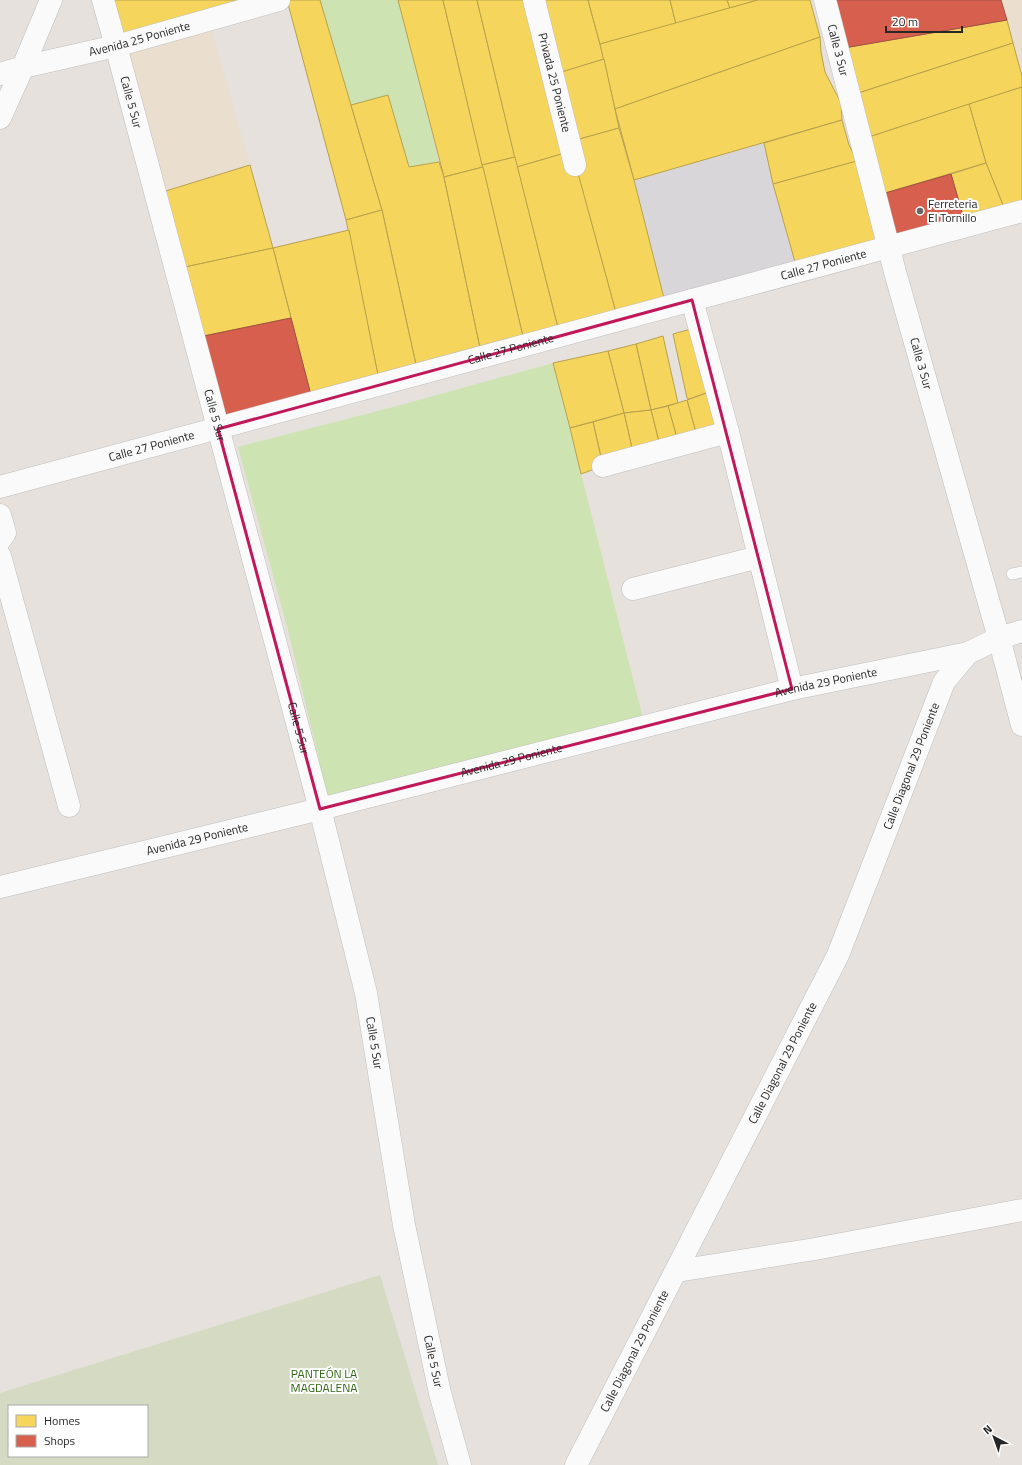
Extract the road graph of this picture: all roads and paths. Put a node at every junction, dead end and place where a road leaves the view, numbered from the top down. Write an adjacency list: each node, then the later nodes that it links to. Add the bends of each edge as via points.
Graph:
1 (51, 0): 7 (street)
2 (103, 0): 6 (street, Calle 5 Sur)
3 (279, 0): 6 (street, Avenida 25 Poniente)
4 (534, 0): 10 (street, Privada 25 Poniente)
5 (825, 0): 12 (street, Calle 3 Sur)
6 (116, 46): 7 (street, Avenida 25 Poniente); 14 (street, Calle 5 Sur)
7 (23, 67): 8 (street, Avenida 25 Poniente); 9 (street)
8 (0, 74)
9 (0, 118)
10 (575, 166)
11 (1022, 211): 12 (street, Calle 27 Poniente)
12 (888, 248): 13 (street, Calle 27 Poniente); 24 (street, Calle 3 Sur)
13 (692, 300): 14 (street, Calle 27 Poniente); 15 (street)
14 (218, 429): 17 (street, Calle 27 Poniente); 29 (street, Calle 5 Sur)
15 (728, 432): 16 (street); 21 (street)
16 (603, 466)
17 (0, 487)
18 (0, 515): 19 (street, via 5,532)
19 (0, 540)
20 (0, 556): 28 (street)
21 (759, 557): 22 (street); 26 (street)
22 (633, 589)
23 (1022, 631): 24 (street, Avenida 29 Poniente)
24 (999, 638): 25 (street, Avenida 29 Poniente); 27 (street, Calle 3 Sur)
25 (968, 653): 26 (street, Avenida 29 Poniente); 32 (street, Calle Diagonal 29 Poniente, via 944,682 838,955)
26 (792, 689): 29 (street, Avenida 29 Poniente)
27 (1022, 725)
28 (69, 806)
29 (320, 809): 30 (street, Avenida 29 Poniente); 33 (street, Calle 5 Sur, via 366,993 404,1226 440,1393)
30 (0, 887)
31 (1022, 1210): 32 (street, via 815,1249)
32 (677, 1271): 34 (street, Calle Diagonal 29 Poniente)
33 (460, 1465)
34 (576, 1465)

